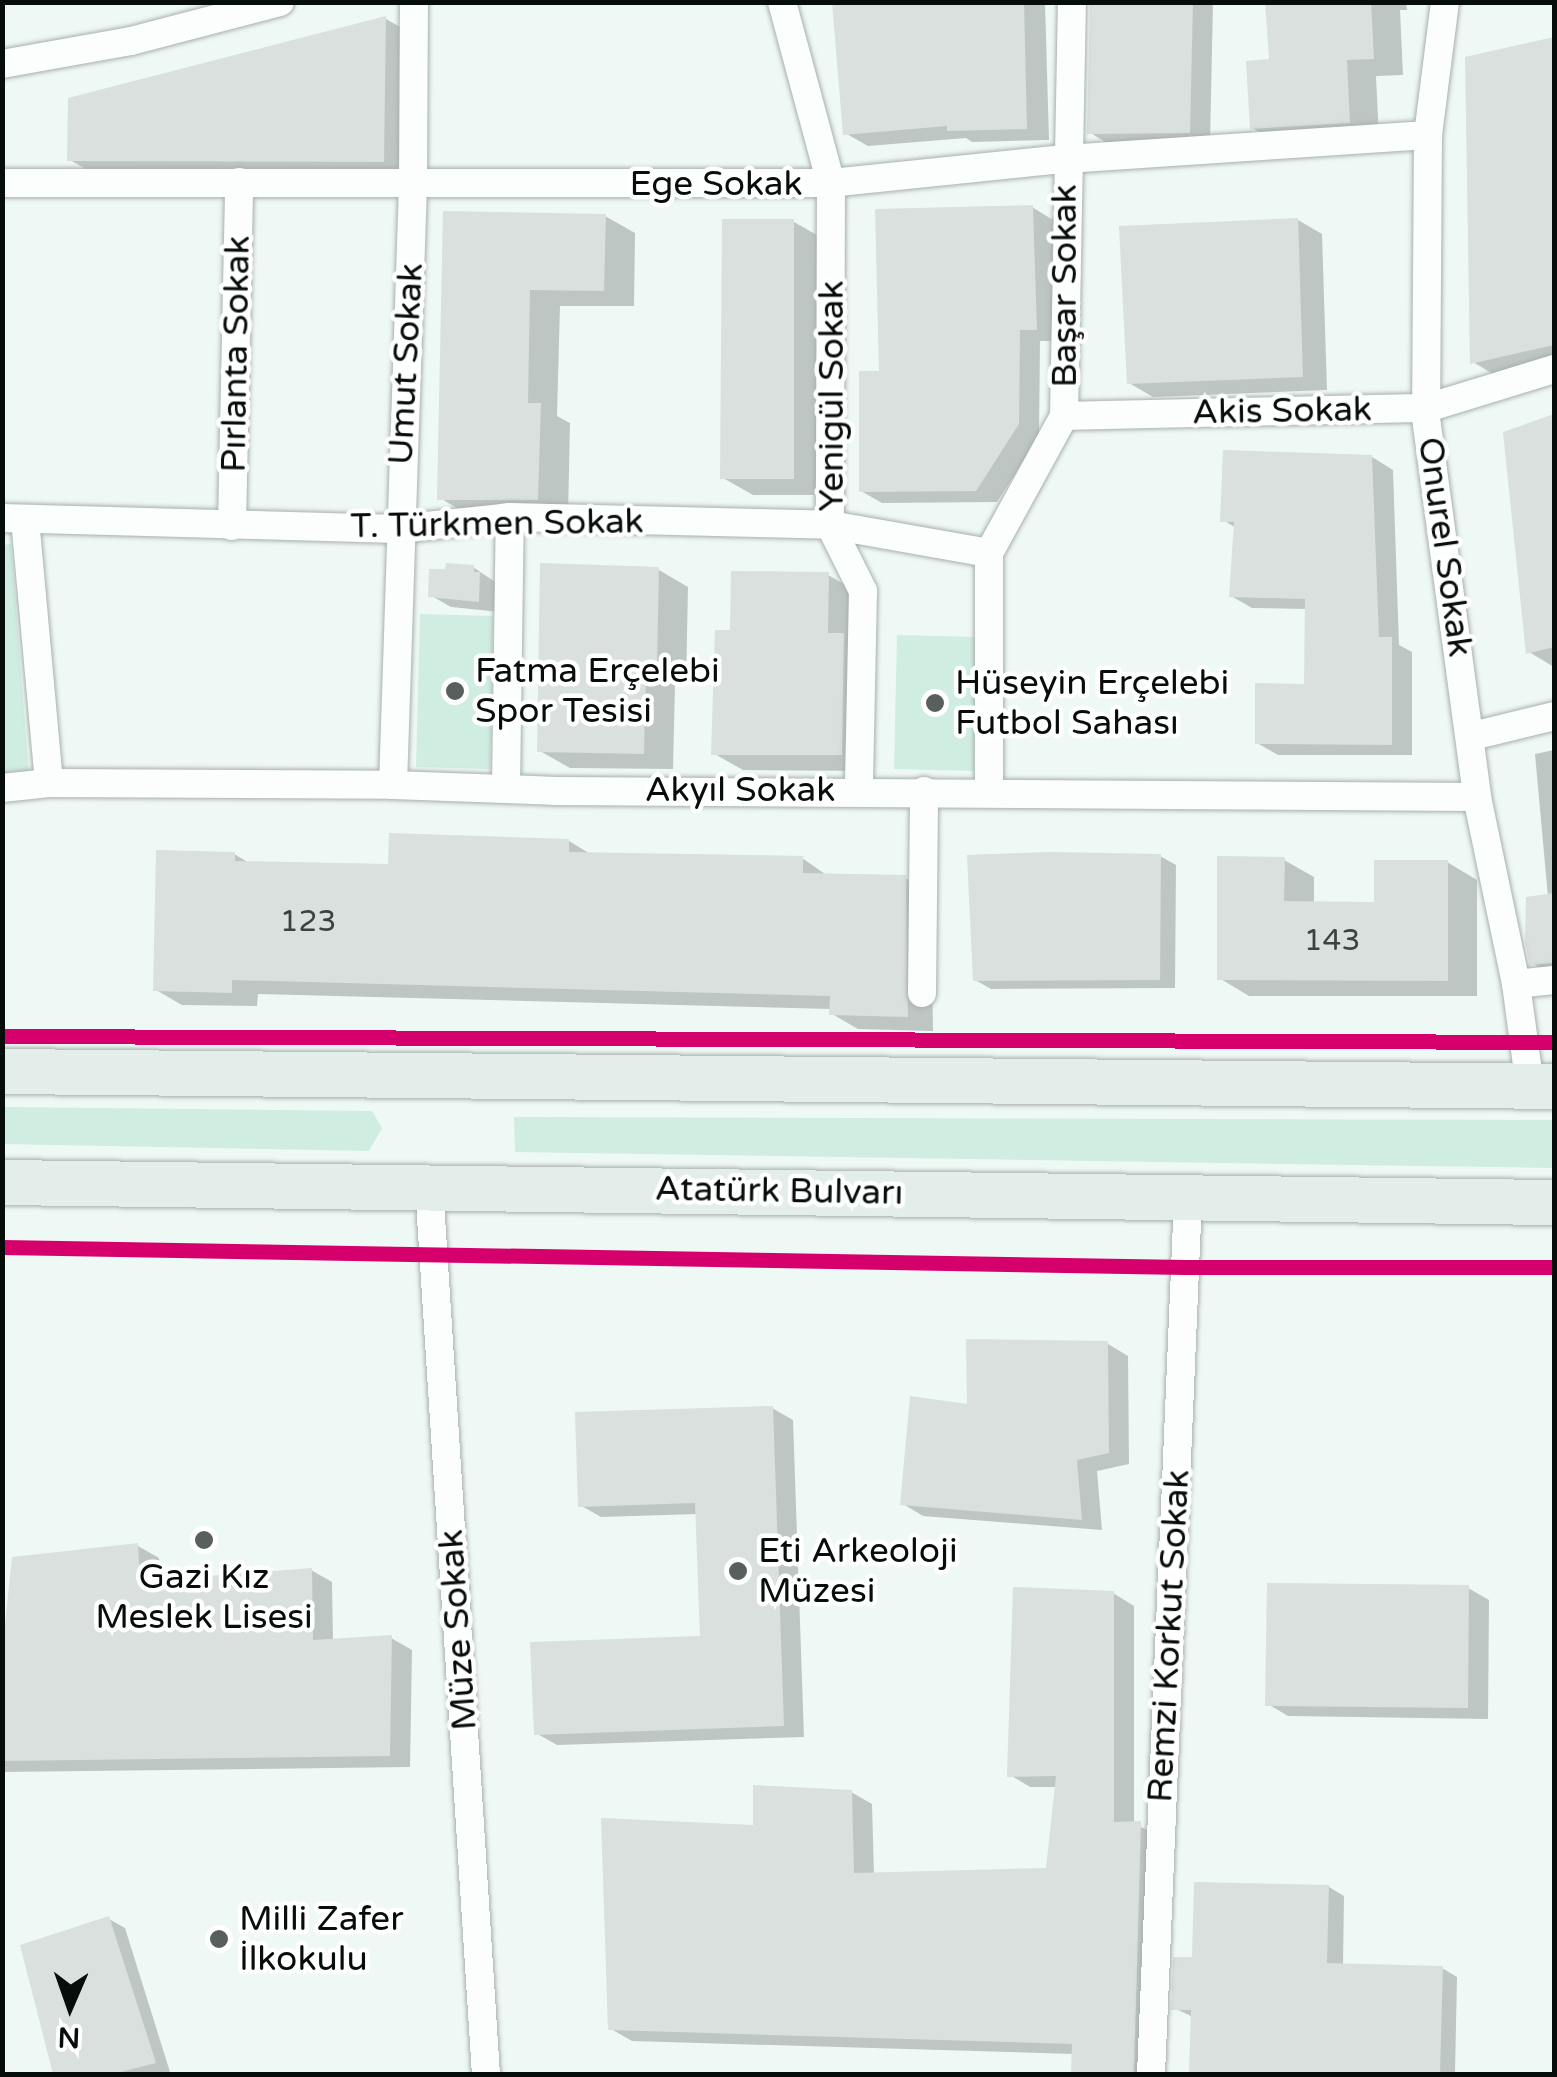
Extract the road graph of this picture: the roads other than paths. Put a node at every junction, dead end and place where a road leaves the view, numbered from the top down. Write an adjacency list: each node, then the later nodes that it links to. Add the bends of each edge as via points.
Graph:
1 (280, 2): 6 (street, via 132,41)
2 (414, 2): 12 (street, Umut Sokak)
3 (782, 2): 10 (street, Yenigül Sokak)
4 (1072, 2): 8 (street, Başar Sokak)
5 (1453, 5): 7 (street, Onurel Sokak)
6 (2, 64)
7 (1428, 134): 8 (street, Ege Sokak); 14 (street, Onurel Sokak)
8 (1065, 159): 10 (street, Ege Sokak); 15 (street, Başar Sokak)
9 (239, 182): 11 (street, Ege Sokak); 12 (street, Ege Sokak); 19 (street, Pırlanta Sokak)
10 (831, 183): 12 (street, Ege Sokak); 18 (street, Yenigül Sokak)
11 (2, 184)
12 (414, 184): 20 (street, Umut Sokak)
13 (1554, 369): 14 (street, Akis Sokak)
14 (1426, 408): 15 (street, Akis Sokak); 23 (street, Onurel Sokak)
15 (1064, 416): 21 (street, Başar Sokak)
16 (510, 517): 18 (street, T. Türkmen Sokak); 20 (street, T. Türkmen Sokak); 27 (street)
17 (14, 518): 19 (street, T. Türkmen Sokak); 24 (street)
18 (830, 525): 21 (street, T. Türkmen Sokak); 28 (street, Yenigül Sokak, via 863,590)
19 (232, 526): 20 (street, T. Türkmen Sokak)
20 (398, 529): 25 (street, Umut Sokak)
21 (988, 554): 30 (street, Başar Sokak)
22 (1554, 716): 23 (street)
23 (1472, 736): 31 (street, Onurel Sokak)
24 (49, 783): 25 (street, Akyıl Sokak); 26 (street, Akyıl Sokak)
25 (393, 785): 27 (street, Akyıl Sokak)
26 (2, 788)
27 (506, 788): 28 (street, Akyıl Sokak)
28 (859, 790): 29 (street, Akyıl Sokak)
29 (924, 791): 30 (street, Akyıl Sokak); 34 (street)
30 (989, 791): 31 (street, Akyıl Sokak)
31 (1478, 797): 33 (street, Onurel Sokak)
32 (1554, 980): 33 (street)
33 (1516, 984): 36 (street, Onurel Sokak)
34 (922, 993)
35 (2, 1072): 36 (main road)
36 (1542, 1086)
37 (2, 1182): 38 (main road, Atatürk Bulvarı)
38 (429, 1186): 39 (main road, Atatürk Bulvarı); 41 (street, Müze Sokak)
39 (1188, 1197): 40 (main road, Atatürk Bulvarı); 42 (street, Remzi Korkut Sokak)
40 (1554, 1202)
41 (486, 2074)
42 (1151, 2074)

